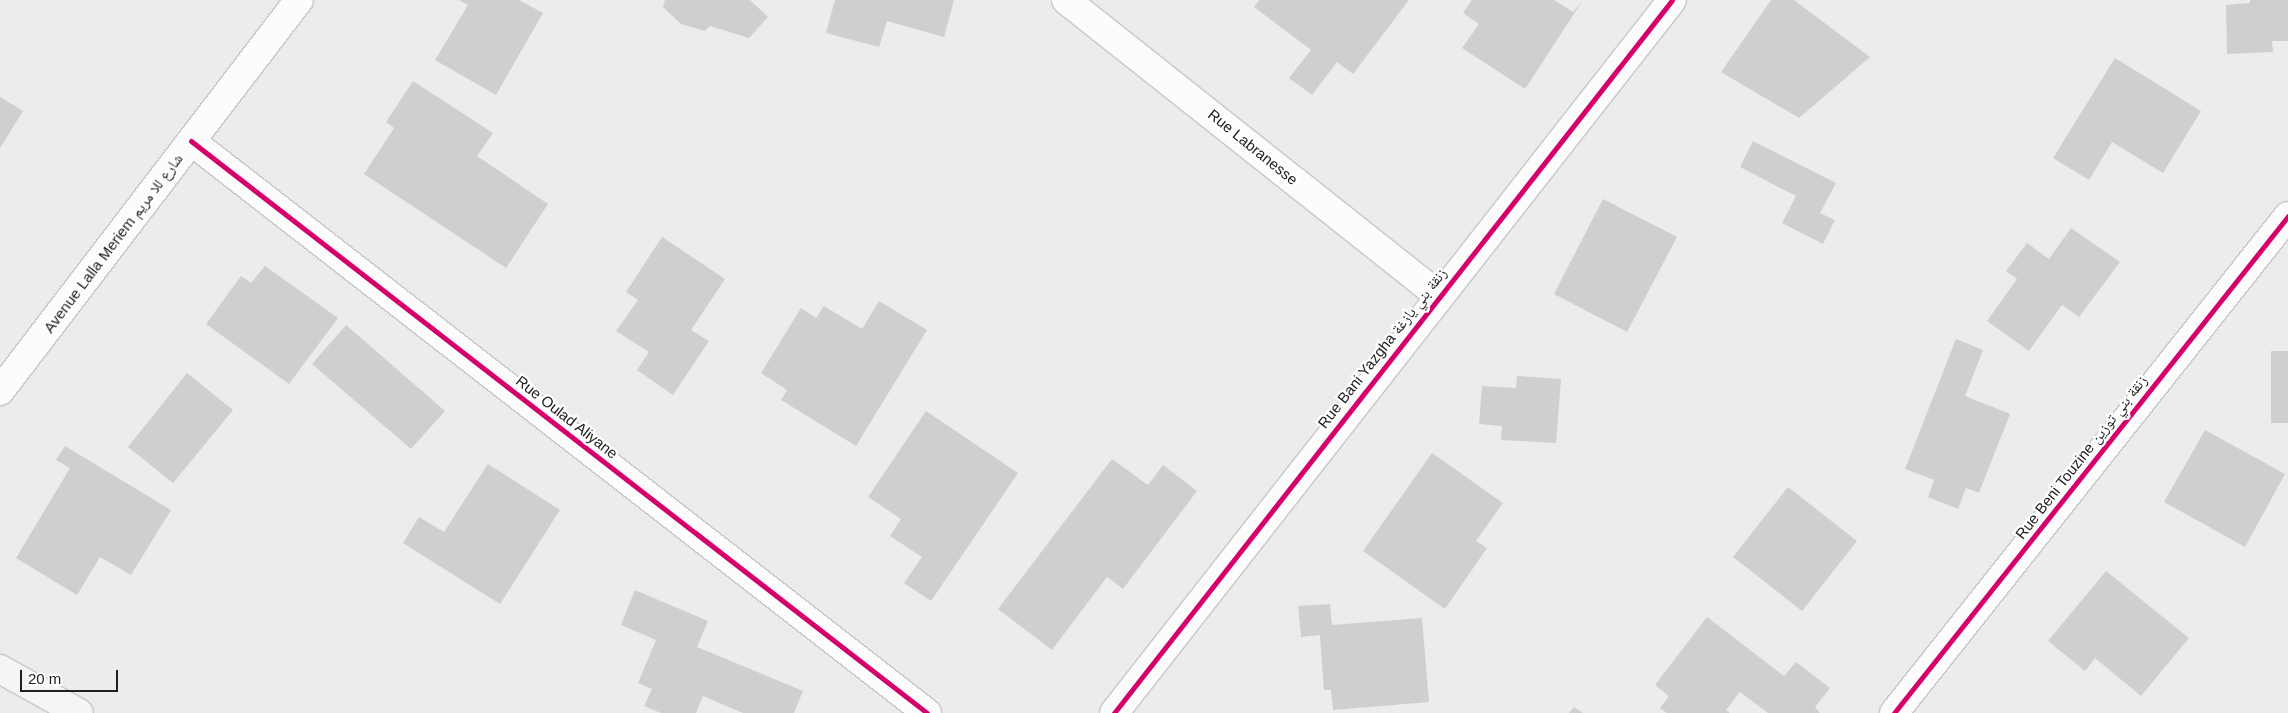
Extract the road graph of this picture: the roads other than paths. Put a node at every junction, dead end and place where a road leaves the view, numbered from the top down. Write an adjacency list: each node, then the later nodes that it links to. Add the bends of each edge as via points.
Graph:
1 (299, 0): 4 (street, Avenue Lalla Meriem شارع للا مريم)
2 (1066, 0): 6 (street, Rue Labranesse)
3 (1672, 0): 6 (street, Rue Bani Yazgha زنقة بني يازغة)
4 (191, 141): 7 (street, Avenue Lalla Meriem شارع للا مريم); 10 (street, Rue Oulad Aliyane)
5 (2288, 216): 12 (street, Rue Beni Touzine زنقة بني توزين)
6 (1439, 296): 11 (street, Rue Bani Yazgha زنقة بني يازغة)
7 (0, 391)
8 (0, 669): 9 (main road)
9 (79, 713)
10 (927, 713)
11 (1114, 713)
12 (1894, 713)

